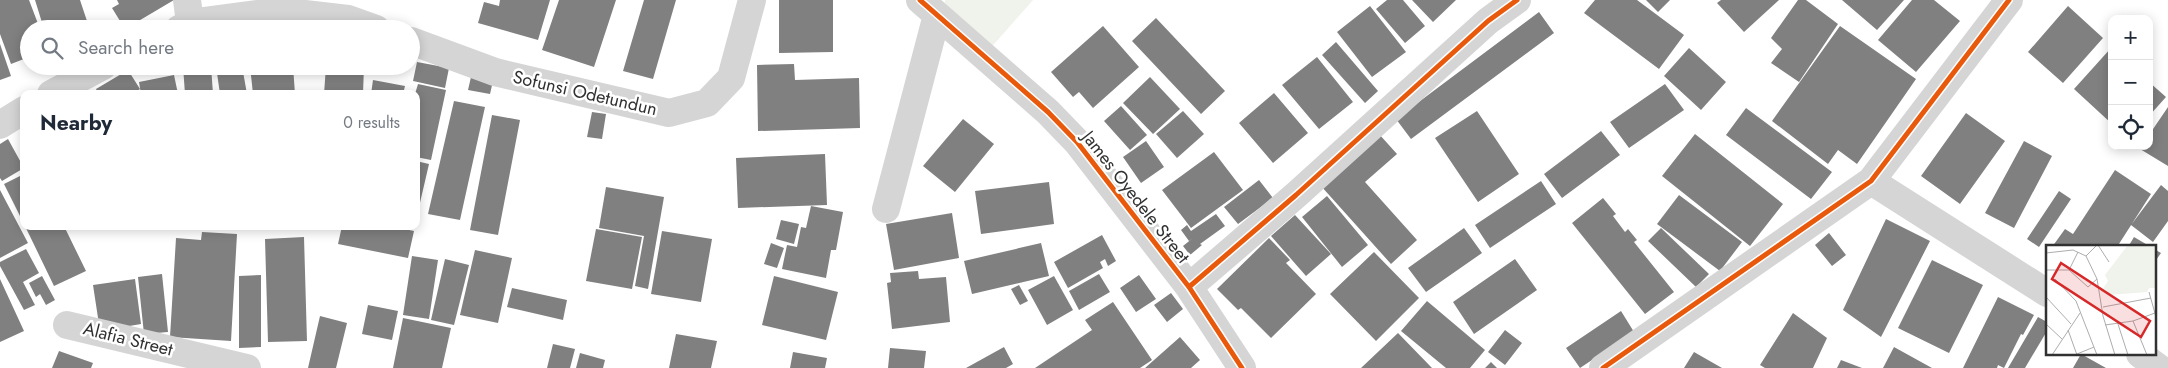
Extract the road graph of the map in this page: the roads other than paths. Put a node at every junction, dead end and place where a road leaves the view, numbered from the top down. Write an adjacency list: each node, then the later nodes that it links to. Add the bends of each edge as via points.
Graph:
1 (752, 0): 7 (street, Sofunsi Odetundun, via 731,78 707,103 669,113 495,72)
2 (1517, 0): 14 (street, via 1488,21)
3 (2008, 0): 12 (street)
4 (928, 8): 13 (street); 14 (street, James Oyedele Street, via 1048,112 1077,142)
5 (186, 17): 6 (street, via 280,11)
6 (351, 20)
7 (420, 44)
8 (86, 75): 9 (street)
9 (58, 90)
10 (20, 112): 11 (street)
11 (0, 125)
12 (1871, 181): 15 (street); 20 (street)
13 (886, 209)
14 (1189, 287): 19 (street, James Oyedele Street)
15 (2046, 292)
16 (67, 325): 18 (street, Alafia Street)
17 (2143, 356): 21 (street)
18 (247, 368)
19 (1242, 368)
20 (1603, 368)
21 (2159, 368)

